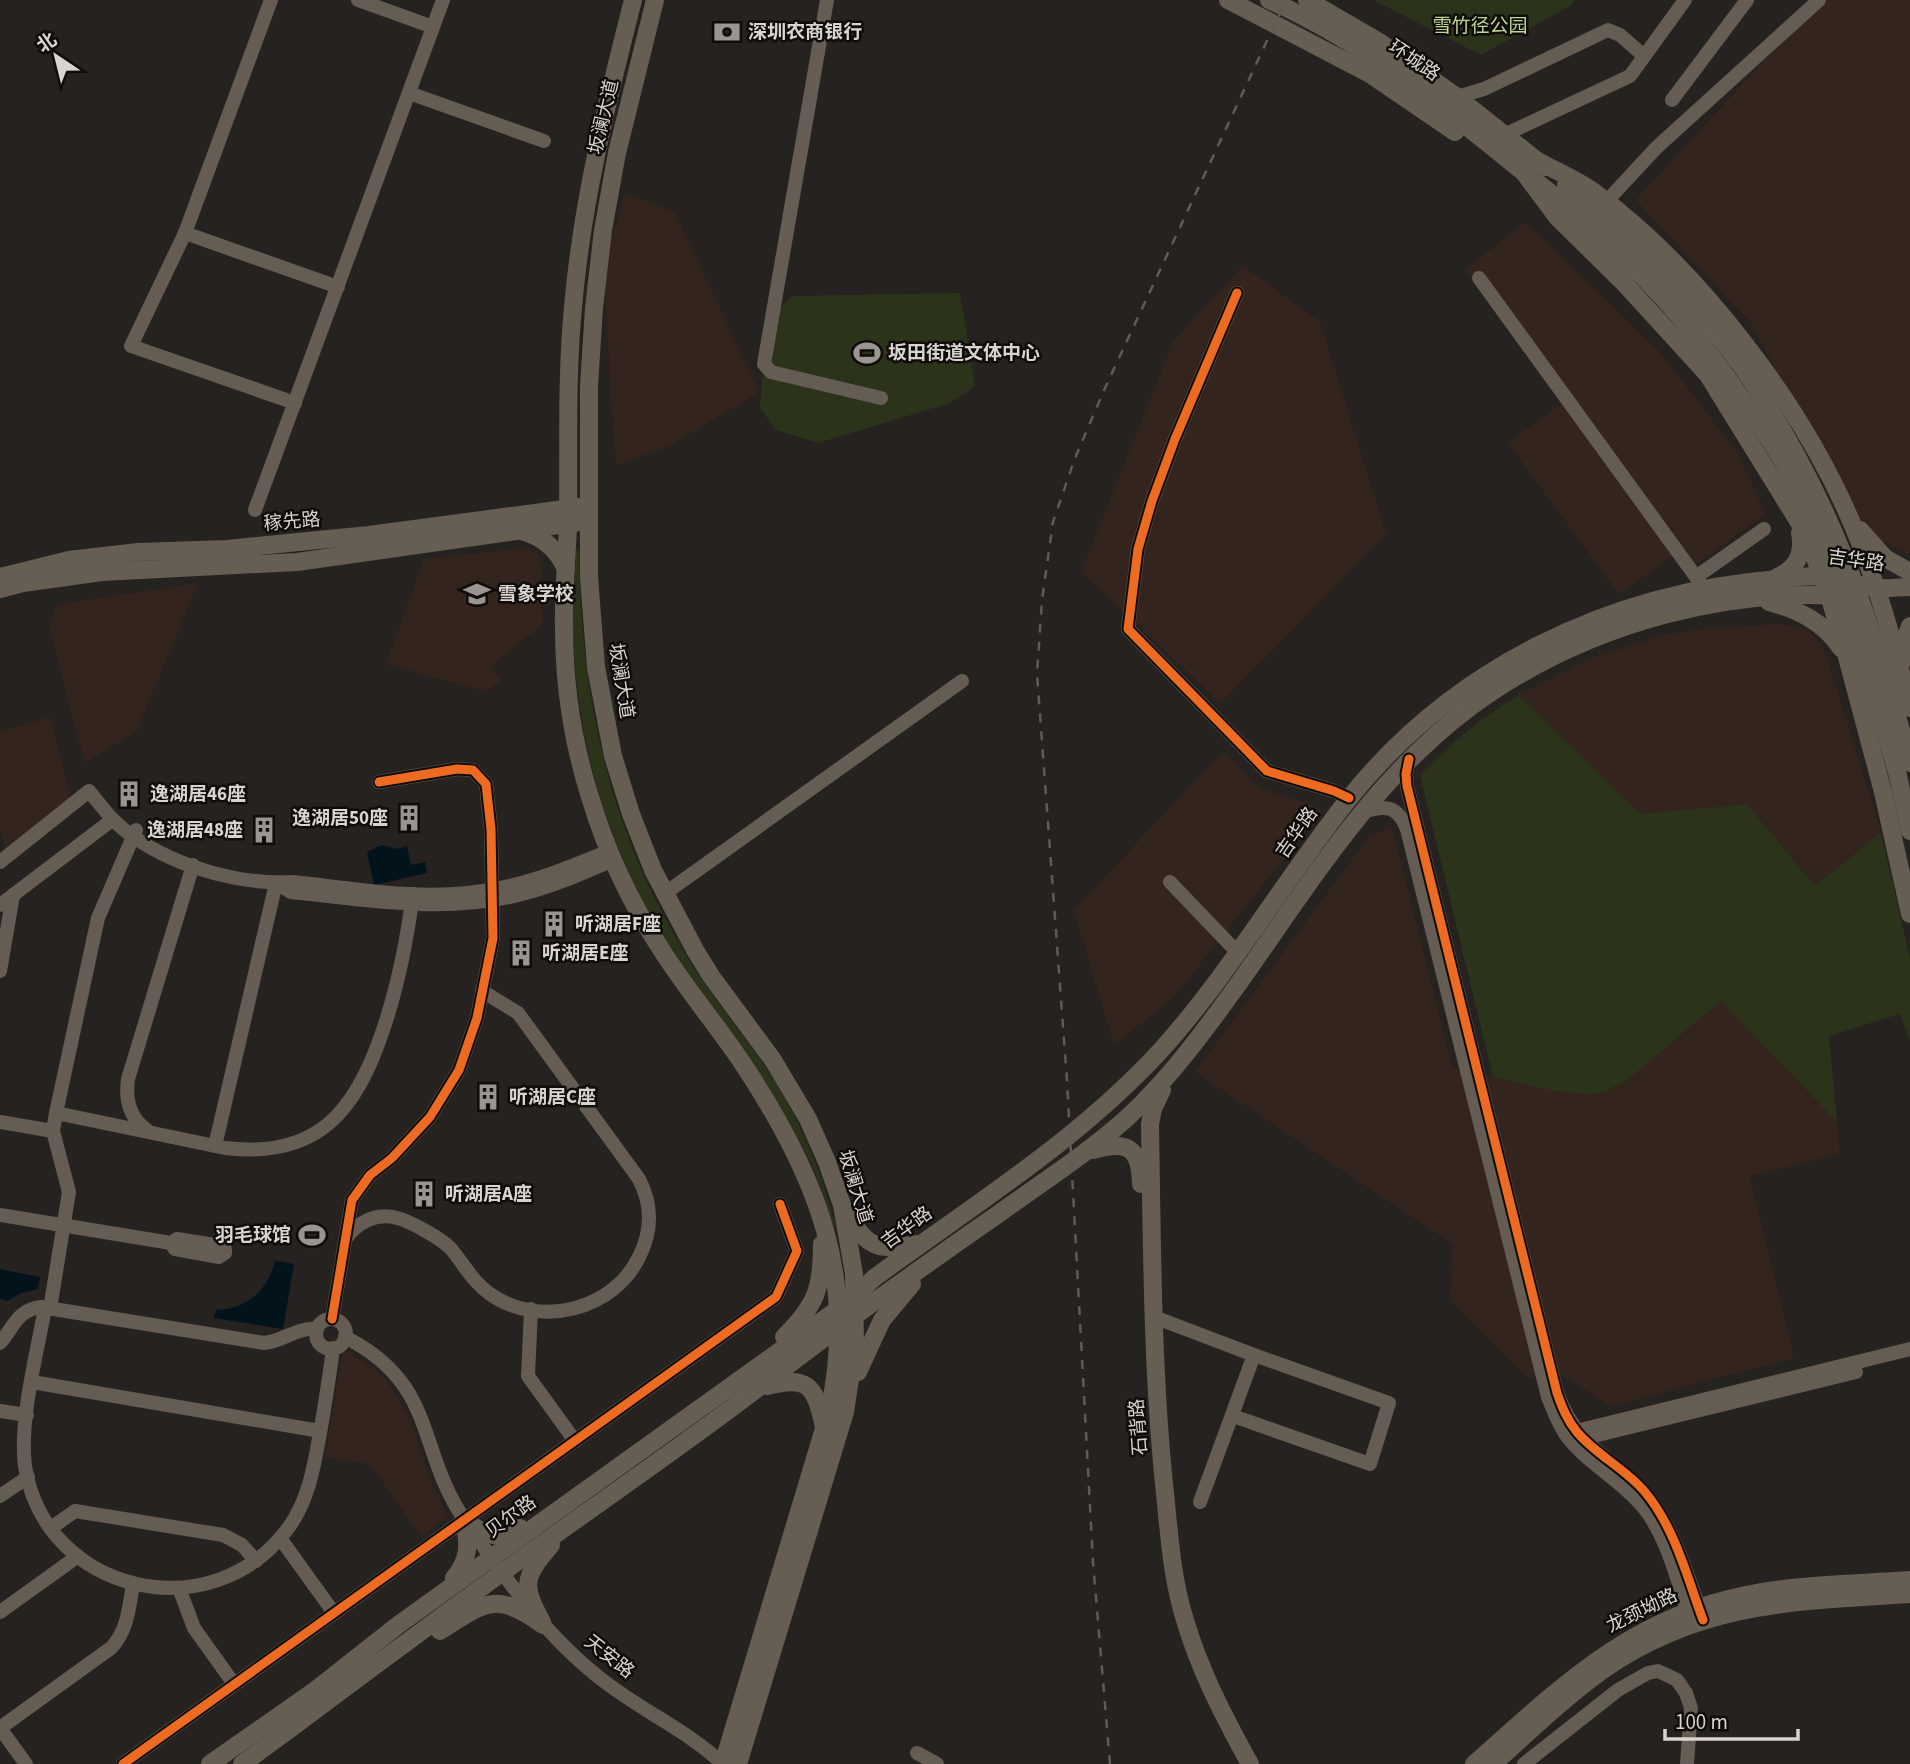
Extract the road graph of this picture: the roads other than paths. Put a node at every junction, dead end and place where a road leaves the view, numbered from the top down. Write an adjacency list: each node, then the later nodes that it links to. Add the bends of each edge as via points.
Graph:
1 (271, 0): 24 (street)
2 (358, 0): 13 (street)
3 (443, 0): 13 (street)
4 (633, 0): 31 (main road, 坂澜大道, via 596,148 582,227 570,346)
5 (655, 0): 33 (main road, 坂澜大道, via 617,153 598,269 589,386)
6 (827, 0): 29 (street, via 764,364 771,372)
7 (1228, 0): 23 (main road, via 1370,74 1436,117)
8 (1269, 0): 21 (main road, 环城路, via 1303,15 1425,93)
9 (1307, 0): 16 (main road, 环城路, via 1381,43)
10 (1685, 0): 14 (street)
11 (1747, 0): 17 (street)
12 (1815, 2): 22 (street, via 1656,148)
13 (433, 27): 15 (street)
14 (1644, 56): 16 (street, via 1608,30 1484,89); 18 (street, via 1630,76)
15 (408, 93): 19 (street); 26 (street)
16 (1457, 97): 18 (main road, 环城路)
17 (1672, 100)
18 (1504, 135): 20 (main road, 环城路)
19 (544, 141)
20 (1538, 161): 22 (main road); 28 (main road, via 1693,304)
21 (1525, 174): 23 (main road); 28 (main road, via 1565,204 1644,278)
22 (1606, 202): 36 (main road, via 1664,254 1724,319 1798,421)
23 (1556, 217): 35 (main road, via 1708,375)
24 (185, 233): 26 (street); 30 (street, via 131,346)
25 (1479, 278): 44 (street)
26 (338, 287): 30 (street)
27 (1237, 293): 59 (street, via 1152,501 1138,548 1128,629 1267,771)
28 (1741, 382): 57 (main road, bridge, via 1821,543)
29 (881, 398)
30 (295, 403): 32 (street)
31 (568, 466): 34 (main road, 坂澜大道); 37 (main road, via 552,496)
32 (254, 510)
33 (589, 513): 34 (main road, 稼先路); 69 (main road, 坂澜大道, via 592,637 606,727 631,814)
34 (568, 516): 37 (main road, 稼先路); 39 (main road, 坂澜大道)
35 (1797, 519): 42 (main road); 43 (main road, via 1800,556 1790,570)
36 (1850, 519): 40 (main road, via 1878,553); 47 (main road)
37 (521, 522): 39 (main road, via 547,543); 41 (main road, 稼先路, via 227,549 138,552 69,560); 46 (main road, 稼先路, via 297,562 102,572)
38 (1764, 529): 44 (street)
39 (566, 569): 64 (main road, 坂澜大道, via 564,630 571,713 589,794)
40 (1910, 572)
41 (0, 577)
42 (1822, 577): 43 (main road, 吉华路); 47 (main road, 吉华路); 48 (main road)
43 (1770, 579): 44 (main road, 吉华路)
44 (1700, 582): 59 (main road, 吉华路, via 1605,615 1510,659 1425,719)
45 (1910, 587): 47 (main road, 吉华路)
46 (0, 589)
47 (1878, 593): 48 (main road, 吉华路); 50 (main road, 吉华路); 53 (main road)
48 (1829, 595): 49 (main road, 吉华路); 52 (main road)
49 (1759, 599): 52 (main road, via 1813,619 1837,642); 56 (main road, 吉华路, via 1659,617 1564,652 1477,702)
50 (1910, 599)
51 (1910, 626): 53 (main road)
52 (1848, 661): 74 (main road)
53 (1901, 671): 55 (main road)
54 (962, 681): 69 (street)
55 (1910, 708)
56 (1409, 759): 60 (main road, 吉华路); 116 (street, via 1410,800 1558,1393)
57 (1904, 769): 62 (main road)
58 (379, 782): 71 (street, via 473,770 486,783)
59 (1349, 798): 75 (main road, 吉华路)
60 (1361, 812): 78 (main road, 吉华路); 116 (street, via 1387,807 1403,819 1407,830 1548,1397 1555,1417)
61 (112, 820): 63 (street); 65 (street, via 89,791); 70 (street)
62 (1910, 831)
63 (135, 833): 66 (street, via 162,853); 79 (street, via 98,918)
64 (611, 856): 71 (street); 88 (main road, 坂澜大道, via 658,946 776,1117)
65 (0, 862)
66 (193, 865): 68 (street); 82 (street, via 128,1079 130,1110)
67 (1170, 882): 75 (street)
68 (276, 883): 72 (street, via 291,892); 83 (street)
69 (664, 894): 86 (main road, 坂澜大道, via 711,976 798,1099)
70 (13, 895): 73 (street); 76 (street)
71 (492, 895): 72 (street); 77 (street, via 493,938)
72 (413, 899): 83 (street, via 386,1022 370,1068 347,1106 312,1135 291,1144 247,1151)
73 (0, 905)
74 (1910, 914)
75 (1238, 953): 91 (main road, 吉华路, via 1183,1024 1115,1096 1040,1160)
76 (0, 971)
77 (482, 991): 90 (street, via 469,1044 445,1094 412,1139 370,1175 352,1200); 96 (street, via 518,1013 639,1179 649,1204 643,1250 614,1289 570,1310)
78 (1169, 1075): 84 (main road, 吉华路); 98 (main road, 石背路, via 1150,1124)
79 (56, 1112): 81 (street); 82 (street)
80 (0, 1122): 81 (street)
81 (53, 1131): 89 (street, via 69,1192)
82 (149, 1132): 83 (street)
83 (215, 1146)
84 (1086, 1152): 93 (main road, 吉华路); 150 (main road, 石背路, via 1117,1144 1134,1152 1139,1160 1146,1390 1165,1584 1199,1690)
85 (780, 1204): 117 (street, via 797,1251 776,1297)
86 (842, 1205): 91 (main road, via 860,1235 876,1246); 94 (main road, 坂澜大道)
87 (0, 1215): 89 (street)
88 (822, 1219): 97 (main road, 坂澜大道); 108 (main road, via 819,1289 802,1319)
89 (64, 1226): 92 (street); 95 (street)
90 (346, 1237): 96 (street, via 369,1219 398,1218 450,1247 473,1280 491,1294); 99 (street)
91 (922, 1242): 94 (main road, 吉华路)
92 (171, 1243)
93 (934, 1259): 97 (main road, 吉华路); 110 (main road, via 882,1320)
94 (855, 1297): 97 (main road, 坂澜大道)
95 (48, 1308): 101 (street, via 264,1343 302,1329); 103 (street, via 24,1312); 109 (street)
96 (531, 1309): 117 (street, via 528,1376)
97 (848, 1312): 100 (main road, 吉华路); 108 (main road, 贝尔路); 110 (main road, via 855,1354)
98 (1154, 1317): 106 (street); 151 (main road, 石背路, via 1162,1462 1176,1582 1208,1685)
99 (332, 1319): 101 (street); 102 (street, via 344,1327)
100 (840, 1327): 108 (main road, 贝尔路); 114 (main road, via 836,1378)
101 (317, 1329): 104 (street, via 320,1343)
102 (345, 1337): 104 (street); 122 (street, 天安路, via 382,1359 410,1393 442,1479)
103 (0, 1343)
104 (333, 1348): 115 (street)
105 (1910, 1349): 116 (street)
106 (1254, 1356): 113 (street); 113 (street, via 1389,1403 1370,1464)
107 (1910, 1359): 116 (street)
108 (752, 1381): 114 (main road, via 806,1385 818,1400); 118 (main road, 贝尔路); 123 (main road, 贝尔路)
109 (32, 1382): 112 (street); 115 (street)
110 (850, 1391): 148 (main road)
111 (0, 1410): 112 (street)
112 (27, 1415): 119 (street, via 24,1451)
113 (1233, 1416): 121 (street)
114 (825, 1428): 147 (main road)
115 (320, 1431): 125 (street, via 306,1495)
116 (1574, 1436): 137 (street, via 1643,1490 1656,1506 1670,1532)
117 (575, 1441): 122 (street)
118 (611, 1471): 122 (main road, via 571,1491 503,1537 487,1534); 127 (main road, 贝尔路)
119 (28, 1477): 120 (street); 124 (street)
120 (0, 1496)
121 (1200, 1502)
122 (464, 1520): 127 (street, 天安路); 134 (main road, via 468,1537 464,1566); 136 (street)
123 (572, 1523): 129 (main road, 贝尔路); 138 (main road, via 528,1575 529,1595)
124 (51, 1528): 126 (street); 128 (street, via 75,1511 102,1515 223,1535 242,1545)
125 (280, 1538): 128 (street); 136 (street)
126 (78, 1556): 131 (street); 135 (street)
127 (491, 1558): 129 (street, 天安路); 134 (main road, 贝尔路)
128 (256, 1561): 132 (street, via 222,1579)
129 (502, 1573): 138 (street, 天安路); 139 (main road, 贝尔路)
130 (1910, 1580): 137 (main road, 龙颈坳路, via 1771,1590)
131 (133, 1584): 132 (street); 141 (street, via 126,1623 116,1643)
132 (178, 1588): 140 (street, via 194,1628)
133 (1910, 1594): 137 (main road, 龙颈坳路, via 1772,1603)
134 (424, 1606): 145 (main road, 贝尔路)
135 (0, 1612)
136 (334, 1613): 140 (street)
137 (1695, 1616): 152 (main road, 龙颈坳路, via 1644,1630 1598,1658); 153 (main road, 龙颈坳路, via 1606,1669)
138 (543, 1625): 139 (main road, via 515,1608 492,1603); 147 (street, 天安路, via 608,1684 704,1745)
139 (384, 1660): 146 (main road, 贝尔路)
140 (234, 1684): 144 (street)
141 (0, 1728): 143 (street)
142 (917, 1753): 149 (street)
143 (26, 1764)
144 (123, 1764)
145 (210, 1764)
146 (242, 1764)
147 (723, 1764)
148 (738, 1764)
149 (937, 1764)
150 (1238, 1764)
151 (1250, 1764)
152 (1474, 1764)
153 (1493, 1764)
154 (1524, 1764): 155 (street, via 1618,1690 1658,1671 1677,1680 1691,1708)
155 (1687, 1764)

